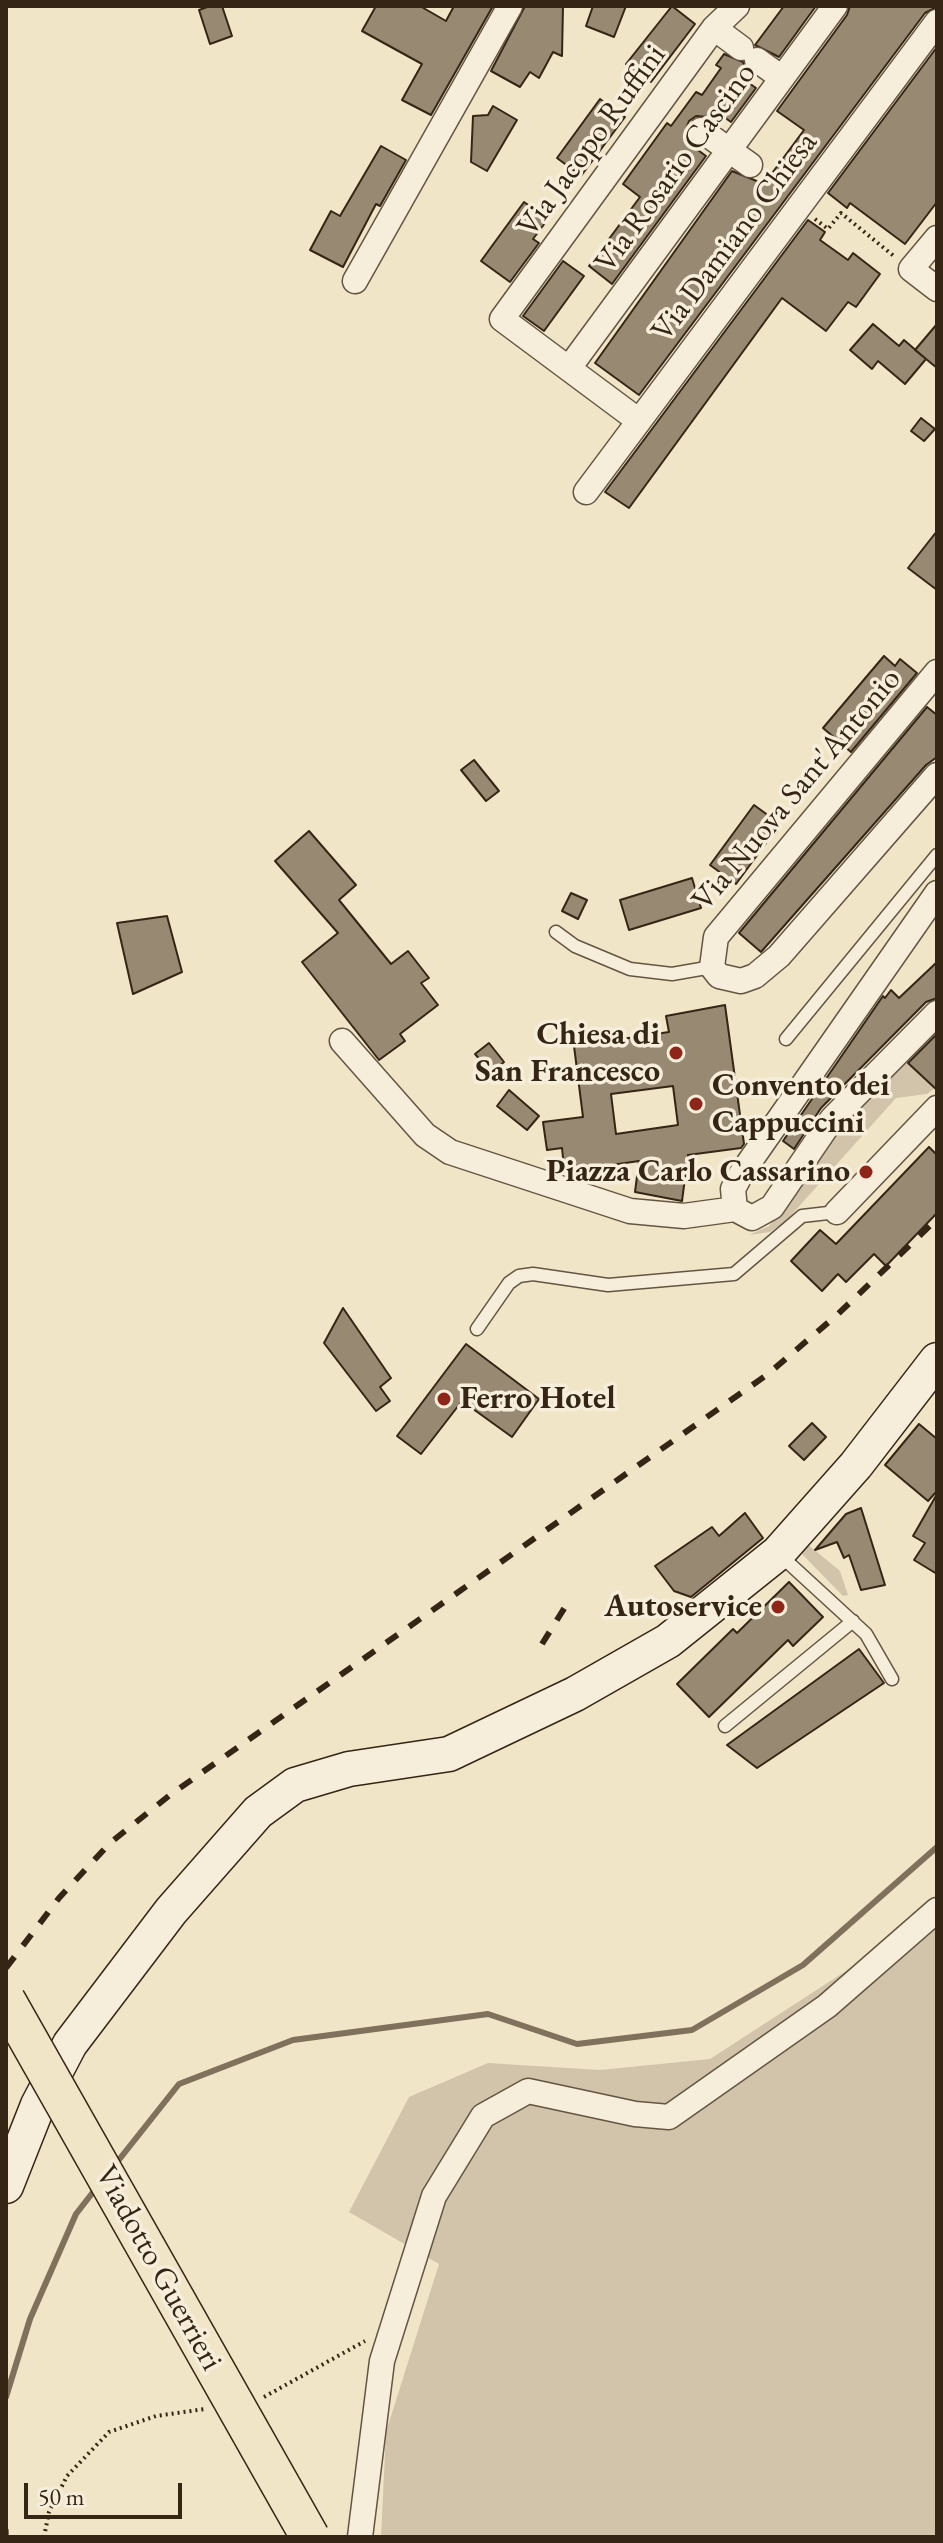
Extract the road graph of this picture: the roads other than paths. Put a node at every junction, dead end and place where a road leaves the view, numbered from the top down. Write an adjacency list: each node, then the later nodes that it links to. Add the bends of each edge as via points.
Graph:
1 (510, 6): 11 (street)
2 (737, 6): 5 (street, Via Jacopo Ruffini)
3 (835, 6): 6 (street, Via Rosario Cascino)
4 (937, 22): 14 (street, Via Damiano Chiesa)
5 (714, 28): 6 (street); 13 (street, Via Jacopo Ruffini, via 502,319)
6 (782, 78): 8 (street, Via Rosario Cascino)
7 (701, 130): 8 (street)
8 (729, 150): 9 (street); 13 (street, Via Rosario Cascino)
9 (750, 165)
10 (937, 238): 12 (street, via 907,259 911,269)
11 (355, 281)
12 (937, 289)
13 (569, 368): 14 (street)
14 (639, 421): 15 (street, Via Damiano Chiesa)
15 (586, 492)
16 (937, 672): 23 (street, Via Nuova Sant'Antonio, via 716,937)
17 (937, 775): 23 (street, via 779,956 741,981 719,976)
18 (937, 855): 25 (lane)
19 (937, 893): 22 (street)
20 (937, 920): 22 (street, via 925,931)
21 (556, 932): 23 (lane, via 575,946 630,969 672,974)
22 (911, 933): 28 (street, via 741,1174 733,1189)
23 (712, 967)
24 (937, 1013): 28 (street, via 832,1119 772,1207 752,1218)
25 (786, 1039)
26 (342, 1041): 28 (street, via 425,1135 450,1152 630,1211 684,1216)
27 (937, 1108): 29 (street)
28 (735, 1209)
29 (837, 1212): 30 (lane, via 802,1216 734,1274 608,1285 519,1276)
30 (477, 1329)
31 (937, 1360): 32 (street, via 856,1465)
32 (778, 1553): 33 (lane); 38 (street, via 668,1641 575,1694 449,1754 349,1769 295,1785 258,1812 171,1911 70,2044 38,2105)
33 (853, 1621): 34 (lane); 35 (lane)
34 (892, 1679)
35 (725, 1726)
36 (937, 1910): 40 (street, via 827,2006 669,2117 528,2091 483,2116 434,2196 382,2361)
37 (6, 2000): 39 (main road, Viadotto Guerrieri, bridge)
38 (6, 2186)
39 (310, 2537)
40 (360, 2537)

